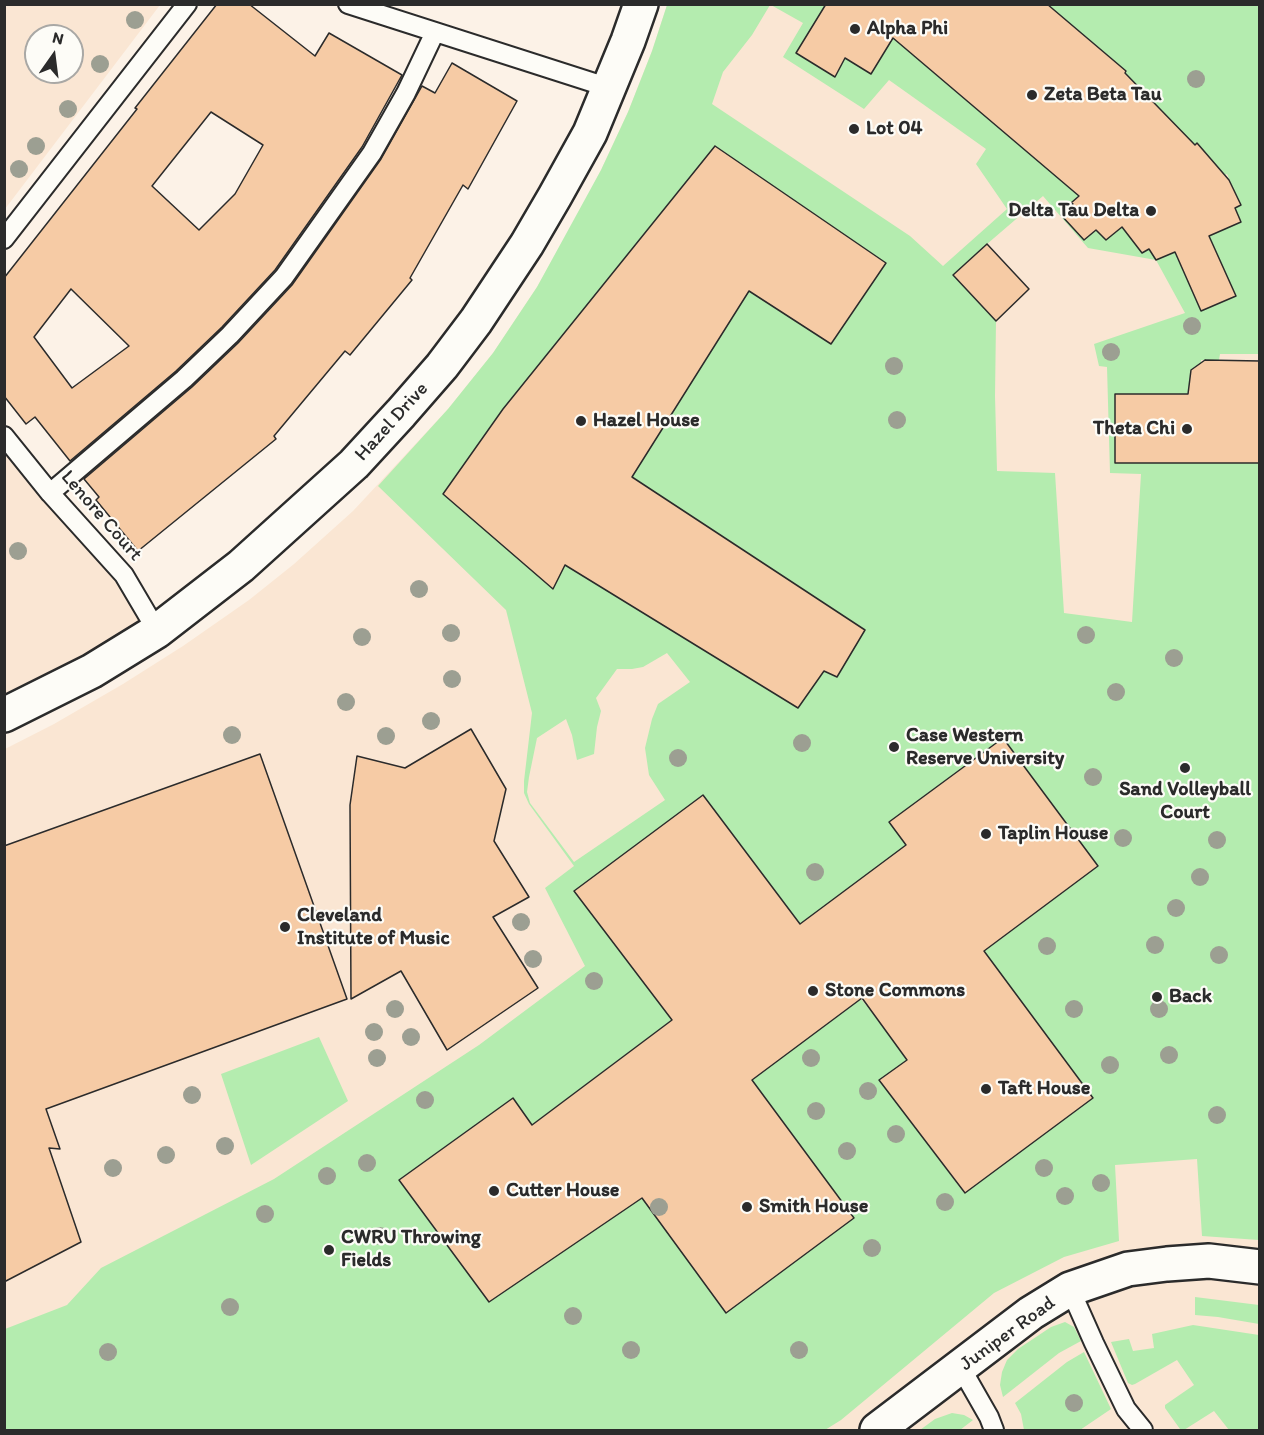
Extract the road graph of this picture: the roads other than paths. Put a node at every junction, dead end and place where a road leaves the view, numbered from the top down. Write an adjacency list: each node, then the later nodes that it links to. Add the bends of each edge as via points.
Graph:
1 (187, 4): 6 (lane)
2 (348, 4): 4 (lane)
3 (641, 4): 5 (street, Hazel Drive)
4 (435, 32): 5 (lane); 8 (lane, via 372,153 284,277 184,379)
5 (610, 88): 9 (street, Hazel Drive, via 590,133 532,234 442,366 354,464 315,501 241,566)
6 (4, 238)
7 (4, 436): 8 (lane, Lenore Court)
8 (50, 493): 9 (lane, Lenore Court, via 124,575)
9 (157, 631): 10 (street, Hazel Drive, via 92,671)
10 (4, 715)
11 (1260, 1267): 12 (street, Juniper Road, via 1209,1261 1167,1263 1128,1269)
12 (1070, 1289): 13 (street, Juniper Road, via 1031,1312); 16 (lane, via 1126,1409)
13 (961, 1368): 14 (street, Juniper Road); 15 (lane)
14 (877, 1431)
15 (994, 1431)
16 (1143, 1431)

